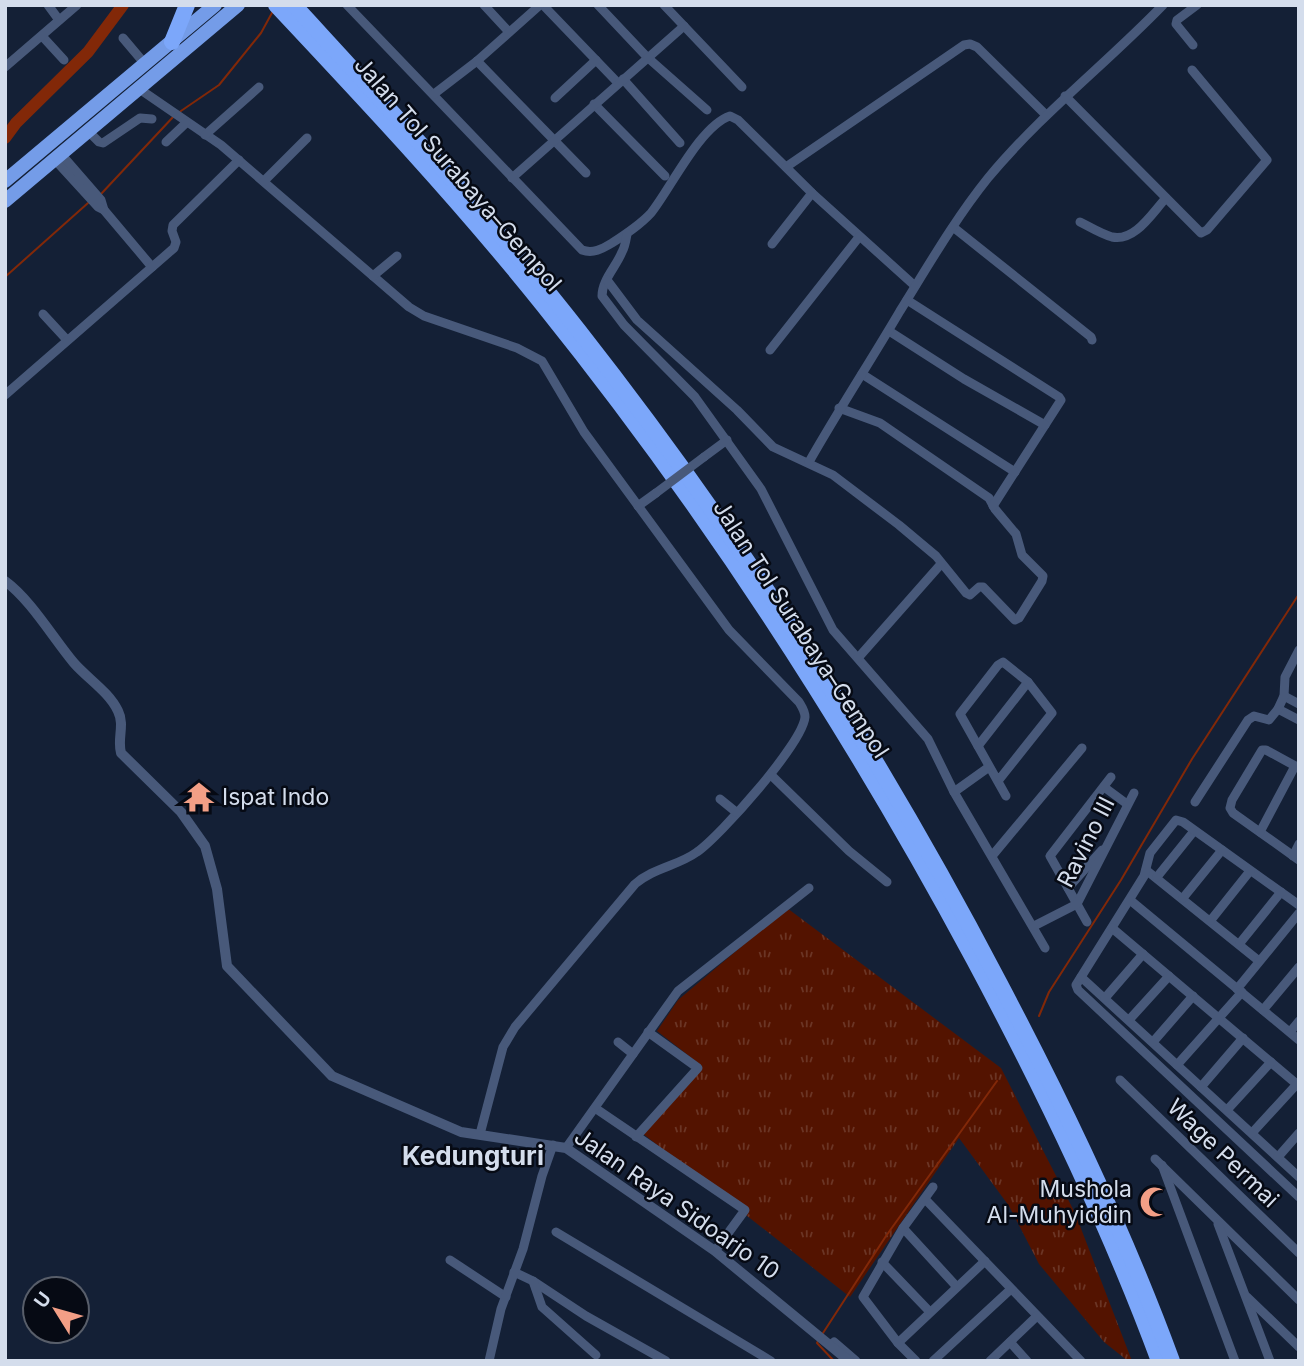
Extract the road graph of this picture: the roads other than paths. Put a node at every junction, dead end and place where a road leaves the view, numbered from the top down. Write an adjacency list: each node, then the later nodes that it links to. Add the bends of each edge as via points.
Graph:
1 (48, 5): 15 (street)
2 (77, 5): 15 (street)
3 (187, 5): 21 (highway)
4 (215, 5): 21 (highway)
5 (238, 5): 33 (highway)
6 (276, 5): 16 (highway, Jalan Tol Surabaya–Gempol)
7 (294, 5): 16 (highway, Jalan Tol Surabaya–Gempol)
8 (347, 5): 34 (street)
9 (484, 5): 18 (street)
10 (541, 5): 18 (street); 25 (street)
11 (598, 5): 23 (street)
12 (664, 5): 17 (street)
13 (1163, 5): 35 (street)
14 (1197, 5): 22 (street, via 1176,22)
15 (60, 20): 19 (street)
16 (301, 22): 202 (highway, Jalan Tol Surabaya–Gempol, via 542,304 652,447 830,709 1012,1031 1097,1210); 203 (highway, Jalan Tol Surabaya–Gempol, via 489,221 577,328 717,516 818,665 958,903 1035,1050 1091,1164)
17 (684, 26): 23 (street); 31 (street)
18 (509, 32): 26 (street)
19 (42, 36): 24 (street); 28 (street)
20 (123, 38): 27 (street)
21 (172, 42): 27 (highway)
22 (1193, 45)
23 (647, 57): 30 (street); 38 (street)
24 (64, 60)
25 (596, 60): 30 (street); 36 (street)
26 (477, 61): 34 (street); 45 (street)
27 (145, 64): 53 (highway)
28 (5, 67)
29 (1192, 70): 57 (street, via 1267,160 1207,230 1198,232)
30 (620, 81): 37 (street); 47 (street)
31 (742, 87)
32 (259, 88): 43 (street)
33 (138, 89): 41 (street); 42 (highway)
34 (434, 94): 54 (street)
35 (1065, 96): 39 (street); 57 (street)
36 (555, 98)
37 (594, 104): 45 (street); 52 (street)
38 (707, 110)
39 (1046, 115): 50 (street, via 974,44 964,45); 60 (street, via 987,179)
40 (152, 119): 42 (street, via 140,118 103,143)
41 (183, 121): 43 (street); 46 (street)
42 (88, 131): 48 (highway)
43 (205, 135): 49 (street)
44 (307, 138): 55 (street)
45 (555, 140): 51 (street); 54 (street)
46 (166, 142)
47 (680, 143)
48 (58, 157): 58 (highway); 65 (street)
49 (239, 160): 55 (street); 65 (street, via 173,225 176,245)
50 (786, 167): 56 (street); 61 (street, via 735,118 724,118 693,150 649,215)
51 (586, 173)
52 (665, 176)
53 (7, 177)
54 (512, 178): 61 (street, via 572,243 585,251 603,249)
55 (264, 181): 66 (street)
56 (812, 193): 62 (street); 63 (street)
57 (1166, 198): 59 (street, via 1130,234 1112,237)
58 (5, 201)
59 (1080, 222)
60 (953, 227): 68 (street); 73 (street)
61 (627, 234): 67 (street)
62 (859, 237): 68 (street); 74 (street)
63 (772, 244)
64 (397, 256): 66 (street)
65 (152, 267): 72 (street)
66 (373, 276): 82 (street, via 416,312 542,361 584,432)
67 (607, 280): 79 (street, via 601,292 607,303 695,397); 80 (street, via 637,320 774,447)
68 (915, 286): 69 (street)
69 (907, 300): 71 (street); 78 (street, via 1059,397)
70 (44, 314): 72 (street)
71 (889, 331): 75 (street); 78 (street)
72 (67, 340): 76 (street)
73 (1092, 341)
74 (770, 350)
75 (862, 374): 77 (street); 81 (street)
76 (5, 395)
77 (839, 408): 80 (street); 83 (street, via 880,423 989,498)
78 (1045, 425): 81 (street)
79 (727, 440): 82 (street, bridge); 87 (street, via 761,489 833,630)
80 (809, 462): 84 (street, via 899,525)
81 (1015, 472): 83 (street)
82 (638, 506): 97 (street, via 729,630 804,712 799,733)
83 (993, 506): 84 (street, via 1016,534 1022,555 1043,576 1019,618 1015,620 983,587 967,594)
84 (941, 564): 87 (street)
85 (5, 581): 161 (street, Jalan Raya Sidoarjo 10, via 116,707 121,753 181,812 205,846 217,889 227,967 332,1076 449,1128)
86 (1299, 650): 89 (street, via 1285,677)
87 (858, 658): 101 (street, via 928,739)
88 (1028, 682): 93 (street); 93 (street, via 1001,663 963,709 961,717); 99 (street, via 1051,715)
89 (1284, 696): 90 (street); 91 (street)
90 (1299, 704)
91 (1278, 709): 92 (street); 105 (street, via 1269,720 1254,716 1248,720)
92 (1299, 720)
93 (978, 746): 95 (street)
94 (1082, 748): 113 (street)
95 (989, 766): 99 (street); 101 (street)
96 (1297, 767): 109 (street); 109 (street, via 1262,750 1232,800 1231,811)
97 (771, 775): 107 (street); 118 (street, via 849,852)
98 (1111, 777): 100 (street)
99 (998, 782): 103 (street)
100 (1104, 787): 106 (street); 120 (street, via 1051,854)
101 (954, 792): 113 (street)
102 (1134, 793): 106 (street, Ravino III)
103 (1006, 796)
104 (720, 799): 107 (street)
105 (1195, 802)
106 (1127, 804): 111 (street, Ravino III)
107 (736, 812): 161 (street, via 701,850 635,884 536,1001 503,1047)
108 (1194, 831): 112 (street); 115 (street, via 1176,820 1150,853); 117 (street)
109 (1260, 832): 114 (street)
110 (1299, 844): 114 (street)
111 (1106, 846): 120 (street); 124 (street, Ravino III)
112 (1222, 850): 116 (street); 122 (street)
113 (992, 856): 129 (street)
114 (1296, 858)
115 (1146, 870): 117 (street); 123 (street)
116 (1250, 871): 121 (street); 127 (street)
117 (1157, 877): 122 (street)
118 (887, 882)
119 (809, 888): 145 (street, via 678,991)
120 (1068, 888): 124 (street)
121 (1281, 892): 125 (street); 131 (street)
122 (1183, 898): 127 (street)
123 (1130, 900): 130 (street); 138 (street)
124 (1077, 904): 128 (street); 129 (street, Ravino III)
125 (1299, 905)
126 (1299, 913): 134 (street)
127 (1211, 920): 131 (street)
128 (1087, 922)
129 (1034, 926): 132 (street)
130 (1112, 928): 133 (street); 137 (street)
131 (1240, 943): 134 (street)
132 (1045, 948)
133 (1143, 954): 136 (street); 140 (street)
134 (1259, 961): 138 (street)
135 (1299, 967): 141 (street)
136 (1169, 976): 139 (street); 143 (street)
137 (1081, 977): 140 (street); 168 (street, via 1078,990)
138 (1239, 990): 141 (street); 142 (street)
139 (1193, 996): 142 (street); 150 (street)
140 (1105, 998): 143 (street)
141 (1263, 1010): 146 (street)
142 (1219, 1018): 147 (street); 153 (street)
143 (1129, 1020): 150 (street)
144 (1299, 1021): 146 (street)
145 (648, 1032): 151 (street); 162 (street, via 698,1068)
146 (1290, 1032): 148 (street)
147 (1243, 1038): 152 (street); 156 (street)
148 (1299, 1040)
149 (618, 1042): 151 (street)
150 (1153, 1042): 153 (street)
151 (633, 1054): 157 (street)
152 (1271, 1062): 155 (street); 158 (street)
153 (1177, 1065): 156 (street)
154 (1120, 1080): 174 (street, Wage Permai)
155 (1298, 1085): 160 (street)
156 (1201, 1087): 158 (street)
157 (595, 1108): 162 (street); 164 (street)
158 (1227, 1110): 160 (street)
159 (1299, 1132): 165 (street)
160 (1252, 1133): 165 (street)
161 (480, 1134): 163 (street, Jalan Raya Sidoarjo 10)
162 (636, 1137): 173 (street, via 745,1210)
163 (553, 1144): 164 (street, Jalan Raya Sidoarjo 10); 178 (street)
164 (566, 1148): 173 (street, Jalan Raya Sidoarjo 10)
165 (1278, 1157): 166 (street)
166 (1299, 1177)
167 (933, 1187): 169 (street)
168 (1299, 1197)
169 (925, 1199): 171 (street); 176 (street)
170 (1216, 1219): 182 (street); 184 (street); 204 (street, via 1159,1162)
171 (903, 1228): 177 (street); 180 (street)
172 (556, 1232): 195 (street)
173 (715, 1251): 189 (street, Jalan Raya Sidoarjo 10)
174 (1299, 1253)
175 (450, 1260): 183 (street)
176 (985, 1261): 180 (street); 181 (street)
177 (882, 1262): 185 (street); 188 (street, via 863,1298)
178 (514, 1272): 179 (street); 183 (street)
179 (533, 1281): 191 (street, via 542,1307); 194 (street)
180 (957, 1287): 185 (street)
181 (1011, 1289): 186 (street); 198 (street)
182 (1243, 1294): 190 (street); 205 (street)
183 (506, 1297): 193 (street)
184 (1299, 1300)
185 (930, 1312): 188 (street)
186 (1037, 1316): 187 (street); 201 (street)
187 (1010, 1342): 199 (street); 200 (street)
188 (898, 1343): 192 (street)
189 (829, 1344): 196 (street, Jalan Raya Sidoarjo 10); 197 (street, via 834,1342)
190 (1299, 1347)
191 (596, 1355)
192 (909, 1358)
193 (489, 1361)
194 (666, 1361)
195 (771, 1361)
196 (849, 1361)
197 (856, 1361)
198 (933, 1361)
199 (990, 1361)
200 (1027, 1361)
201 (1080, 1361)
202 (1159, 1361)
203 (1172, 1361)
204 (1236, 1361)
205 (1270, 1361)

